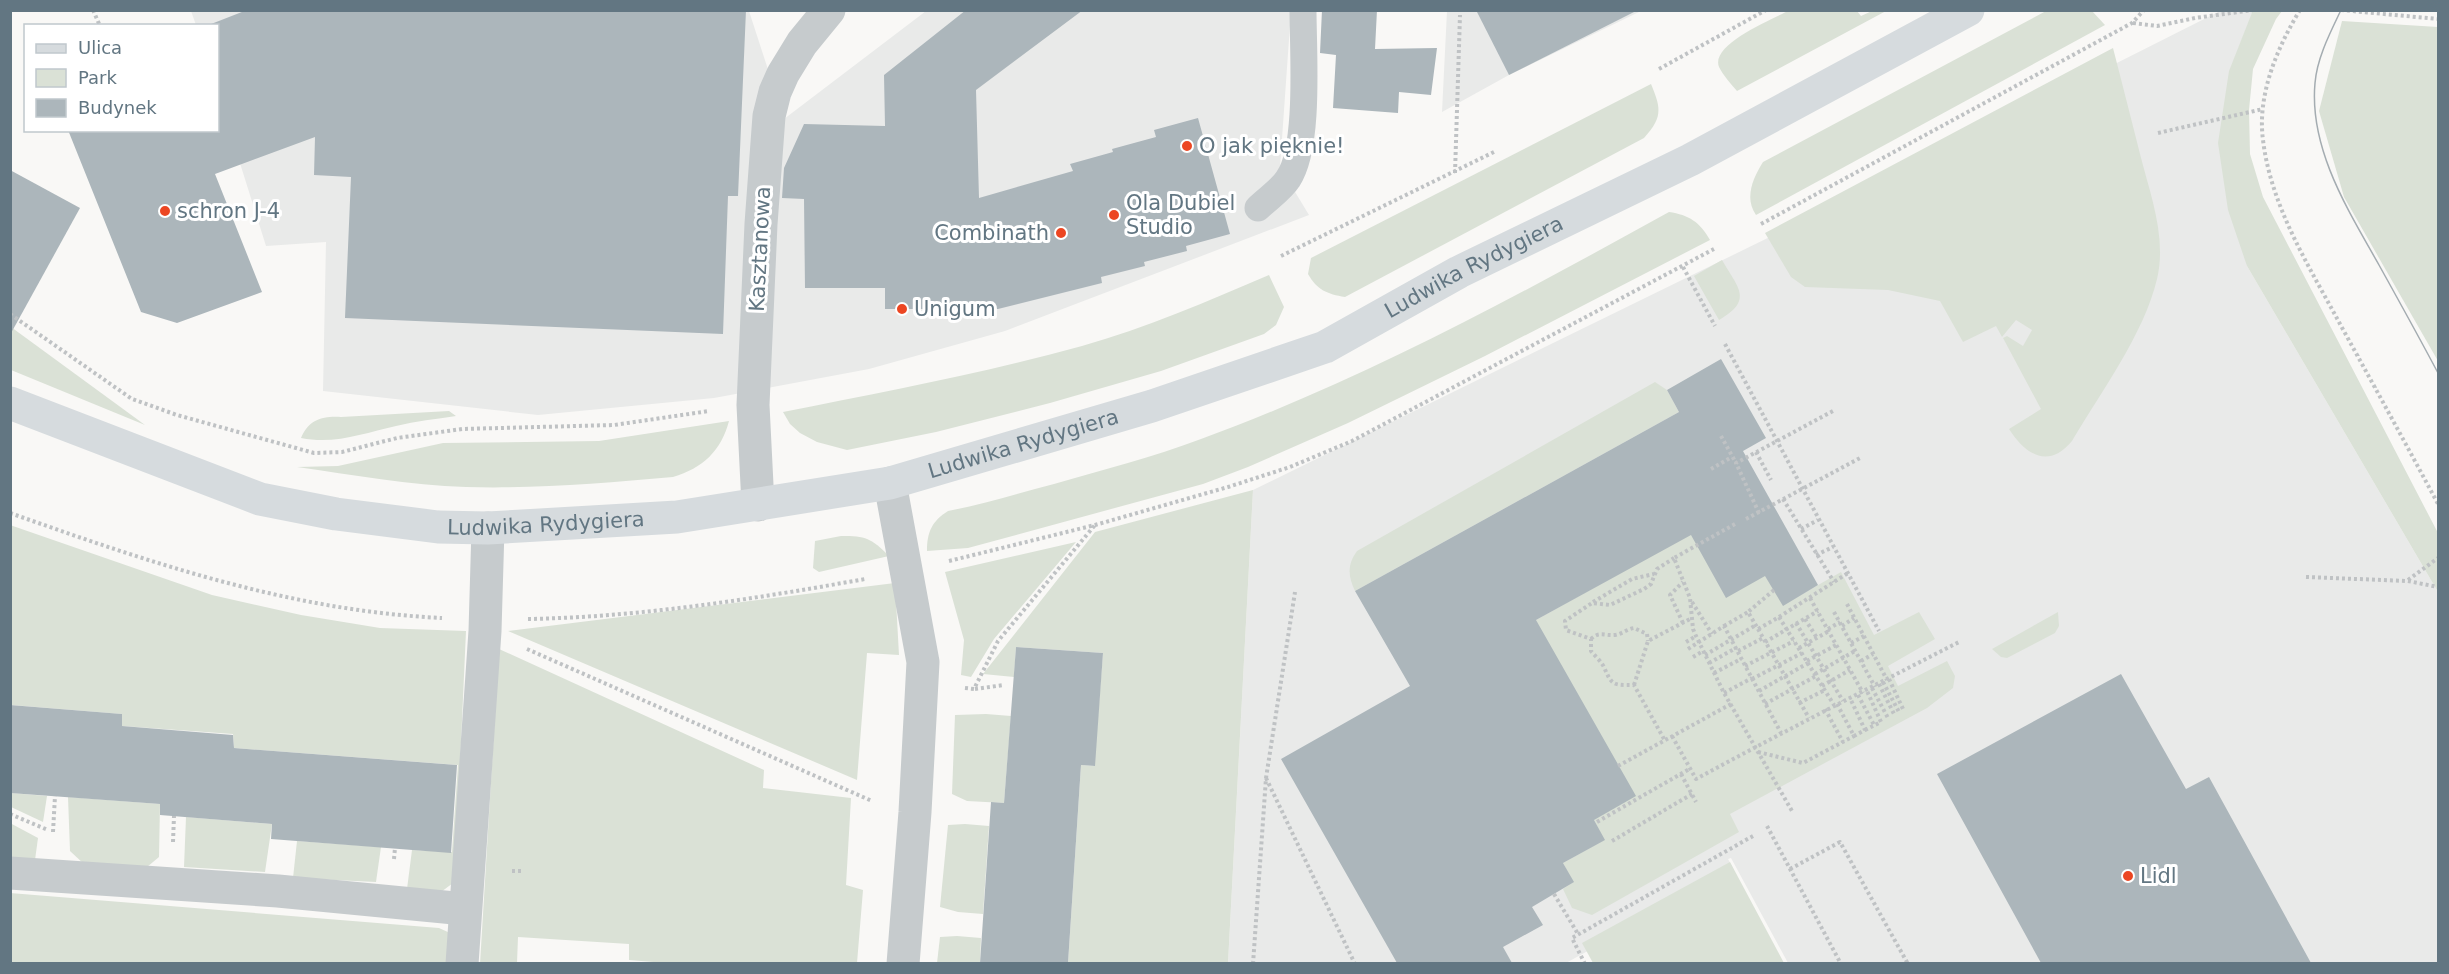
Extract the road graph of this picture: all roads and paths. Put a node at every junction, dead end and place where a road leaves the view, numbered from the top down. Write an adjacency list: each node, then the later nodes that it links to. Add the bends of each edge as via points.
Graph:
1 (93, 10): 13 (path)
2 (829, 10): 41 (street, Kasztanowa, via 783,74 769,116 753,405)
3 (1303, 10): 19 (lane, via 1302,119 1297,158 1288,179)
4 (1766, 10): 14 (path)
5 (1968, 10): 37 (street, Ludwika Rydygiera, via 1690,160 1460,272 1325,347 1152,406)
6 (2144, 10): 12 (path)
7 (2253, 10): 12 (path, via 2157,26)
8 (2300, 10): 15 (path, via 2278,50)
9 (2341, 10): 11 (path)
10 (1460, 15): 18 (path)
11 (2439, 19)
12 (2132, 23): 20 (path)
13 (99, 24)
14 (1659, 69)
15 (2263, 109): 16 (path); 40 (path, via 2262,138 2281,209)
16 (2157, 133)
17 (1496, 151): 18 (path)
18 (1455, 173): 21 (path)
19 (1258, 208)
20 (1761, 224)
21 (1281, 256)
22 (1683, 267): 24 (path)
23 (10, 314): 27 (path, via 132,399 314,453 342,452 397,438 462,429 614,425)
24 (1715, 326)
25 (1725, 344): 30 (path)
26 (10, 403): 47 (street, Ludwika Rydygiera, via 260,499 388,521)
27 (711, 411)
28 (1833, 411): 30 (path)
29 (1721, 436): 32 (path)
30 (1778, 442): 31 (path); 38 (path)
31 (1756, 452): 34 (path); 36 (path)
32 (1732, 457): 34 (path); 35 (path)
33 (1860, 458): 38 (path)
34 (1736, 463): 42 (path)
35 (1711, 469)
36 (1771, 480)
37 (890, 483): 41 (street, Ludwika Rydygiera); 121 (street, via 923,662)
38 (1802, 489): 39 (path); 44 (path)
39 (1783, 499): 42 (path); 48 (path)
40 (2439, 504)
41 (758, 505): 47 (street, Ludwika Rydygiera, via 678,518)
42 (1759, 513): 43 (path)
43 (1746, 519)
44 (1818, 520): 48 (path); 49 (path)
45 (1735, 524): 51 (path)
46 (1095, 525): 125 (path, via 998,641)
47 (488, 528): 80 (street)
48 (1801, 529): 50 (path)
49 (1833, 547): 50 (path); 53 (path)
50 (1816, 555): 58 (path)
51 (1674, 558): 54 (path); 57 (path)
52 (2439, 558): 56 (path)
53 (1848, 573): 58 (path); 81 (path)
54 (1654, 574): 64 (path, via 1632,579); 64 (path, via 1651,584 1644,589 1610,605)
55 (2306, 577): 56 (path)
56 (2408, 580): 59 (path)
57 (1683, 582): 63 (path); 74 (path, via 1670,596)
58 (1833, 582): 62 (path)
59 (2439, 587)
60 (1774, 590): 67 (path)
61 (1295, 592): 151 (path)
62 (1810, 597): 66 (path); 69 (path)
63 (1690, 598): 70 (path); 82 (path)
64 (1592, 603): 86 (path, via 1565,621 1566,630)
65 (1847, 604): 71 (path)
66 (1818, 611): 72 (path); 79 (path)
67 (1748, 612): 76 (path); 77 (path)
68 (1834, 612): 75 (path)
69 (1779, 617): 77 (path); 78 (path)
70 (1692, 618): 74 (path); 83 (path)
71 (1854, 618): 75 (path); 84 (path)
72 (1805, 619): 73 (path); 85 (path)
73 (1796, 622): 78 (path); 94 (path)
74 (1683, 623): 89 (path)
75 (1841, 624): 79 (path); 95 (path)
76 (1724, 626): 82 (path); 87 (path)
77 (1757, 627): 87 (path); 88 (path)
78 (1786, 628): 88 (path); 90 (path)
79 (1828, 630): 85 (path); 96 (path)
80 (485, 631): 154 (path); 165 (street)
81 (1879, 631)
82 (1712, 634): 93 (path)
83 (1696, 636): 91 (path); 93 (path)
84 (1864, 636): 95 (path); 103 (path)
85 (1816, 638): 94 (path)
86 (1591, 639): 89 (path, via 1594,635 1617,635 1634,628 1647,634); 123 (path, via 1591,651 1602,663 1606,676 1620,685)
87 (1731, 639): 98 (path); 101 (path)
88 (1764, 640): 98 (path); 102 (path)
89 (1648, 641): 123 (path)
90 (1794, 641): 99 (path); 102 (path)
91 (1686, 642)
92 (1959, 642): 120 (path)
93 (1699, 643): 97 (path); 101 (path)
94 (1808, 643): 99 (path); 104 (path)
95 (1851, 643): 100 (path)
96 (1836, 645): 104 (path); 107 (path)
97 (1688, 649)
98 (1737, 650): 106 (path); 110 (path)
99 (1801, 650): 109 (path); 111 (path)
100 (1855, 651): 107 (path); 108 (path)
101 (1704, 653): 105 (path); 110 (path)
102 (1771, 654): 111 (path); 112 (path)
103 (1873, 654): 108 (path); 120 (path)
104 (1816, 656): 109 (path); 113 (path)
105 (1693, 657)
106 (1741, 658): 112 (path); 115 (path)
107 (1844, 658): 113 (path); 114 (path)
108 (1861, 661): 120 (path)
109 (1808, 662): 116 (path); 117 (path)
110 (1709, 663): 115 (path)
111 (1777, 665): 117 (path); 118 (path)
112 (1745, 666): 118 (path)
113 (1824, 669): 116 (path); 119 (path)
114 (1850, 670): 119 (path); 128 (path)
115 (1714, 673): 129 (path)
116 (1815, 675): 124 (path); 126 (path)
117 (1784, 677): 126 (path); 127 (path)
118 (1752, 679): 127 (path); 129 (path)
119 (1831, 680): 124 (path); 132 (path)
120 (1881, 683): 120 (path, via 1899,712); 128 (path); 139 (path)
121 (922, 685): 125 (path); 168 (street)
122 (1004, 685): 125 (path)
123 (1634, 685): 145 (path)
124 (1823, 688): 133 (path); 136 (path)
125 (974, 689)
126 (1791, 689): 133 (path); 135 (path)
127 (1759, 691): 135 (path)
128 (1865, 692): 130 (path); 140 (path, via 1881,722)
129 (1724, 693): 134 (path)
130 (1858, 695): 131 (path); 140 (path)
131 (1850, 698): 132 (path); 141 (path)
132 (1843, 701): 136 (path)
133 (1799, 703): 138 (path)
134 (1731, 704): 143 (path); 147 (path)
135 (1765, 704): 142 (path)
136 (1835, 705): 137 (path); 144 (path)
137 (1825, 709): 138 (path); 146 (path)
138 (1809, 718): 142 (path)
139 (1888, 718)
140 (1874, 725): 141 (path)
141 (1865, 730): 144 (path)
142 (1781, 733): 147 (path)
143 (1672, 735): 145 (path); 149 (path)
144 (1854, 736): 146 (path)
145 (1664, 739): 148 (path)
146 (1843, 742): 147 (path, via 1803,763)
147 (1756, 749): 149 (path, via 1696,778); 156 (path)
148 (1618, 766)
149 (1691, 768): 150 (path)
150 (1681, 774): 152 (path); 157 (path)
151 (1266, 778): 169 (path); 170 (path)
152 (1692, 794): 155 (path); 161 (path)
153 (55, 796): 159 (path)
154 (876, 802)
155 (1696, 802)
156 (1792, 810)
157 (1597, 822)
158 (1767, 826): 162 (path)
159 (53, 832)
160 (1753, 836): 166 (path)
161 (1612, 841)
162 (1790, 869): 172 (path); 173 (path, via 1840,842)
163 (10, 873): 165 (street, via 278,891)
164 (1554, 894): 166 (path)
165 (465, 909): 167 (street)
166 (1578, 934): 171 (path, via 1572,938)
167 (462, 963)
168 (903, 963)
169 (1253, 963)
170 (1355, 963)
171 (1585, 963)
172 (1841, 963)
173 (1908, 963)

